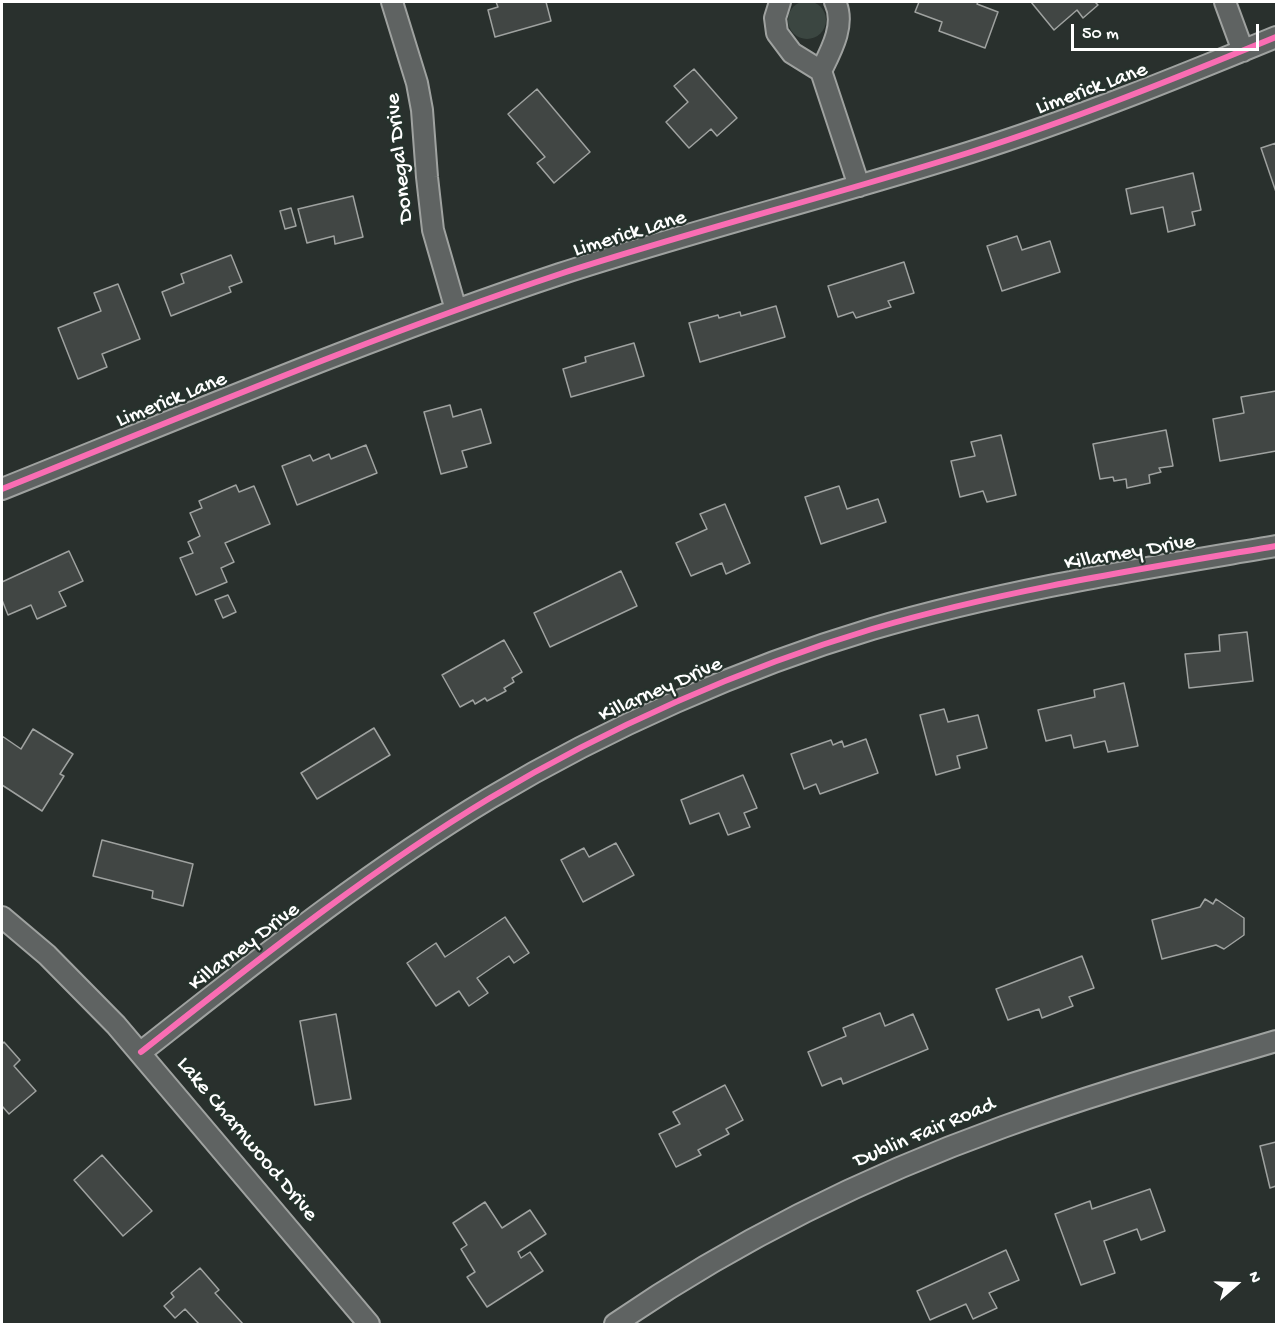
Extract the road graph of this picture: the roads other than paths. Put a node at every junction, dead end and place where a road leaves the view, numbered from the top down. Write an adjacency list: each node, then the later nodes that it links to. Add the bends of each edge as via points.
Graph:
1 (392, 2): 9 (street, Donegal Drive, via 417,83 433,230)
2 (780, 2): 7 (street, via 775,18 777,33 792,53)
3 (835, 2): 7 (street, via 836,34)
4 (1225, 2): 6 (street)
5 (1276, 37): 6 (street, Limerick Lane)
6 (1243, 51): 8 (street, Limerick Lane, via 1044,127)
7 (821, 71): 8 (street)
8 (859, 186): 9 (street, Limerick Lane, via 627,254)
9 (456, 310): 10 (street, Limerick Lane)
10 (2, 489)
11 (1276, 546): 14 (street, Killarney Drive, via 1067,583 912,618 810,649 686,699 541,768 443,829 330,907)
12 (2, 917): 14 (street, Lake Charnwood Drive, via 73,980)
13 (1276, 1041): 16 (street, Dublin Fair Road, via 1059,1108 898,1169 761,1235)
14 (141, 1052): 15 (street, Lake Charnwood Drive)
15 (369, 1324)
16 (615, 1324)

